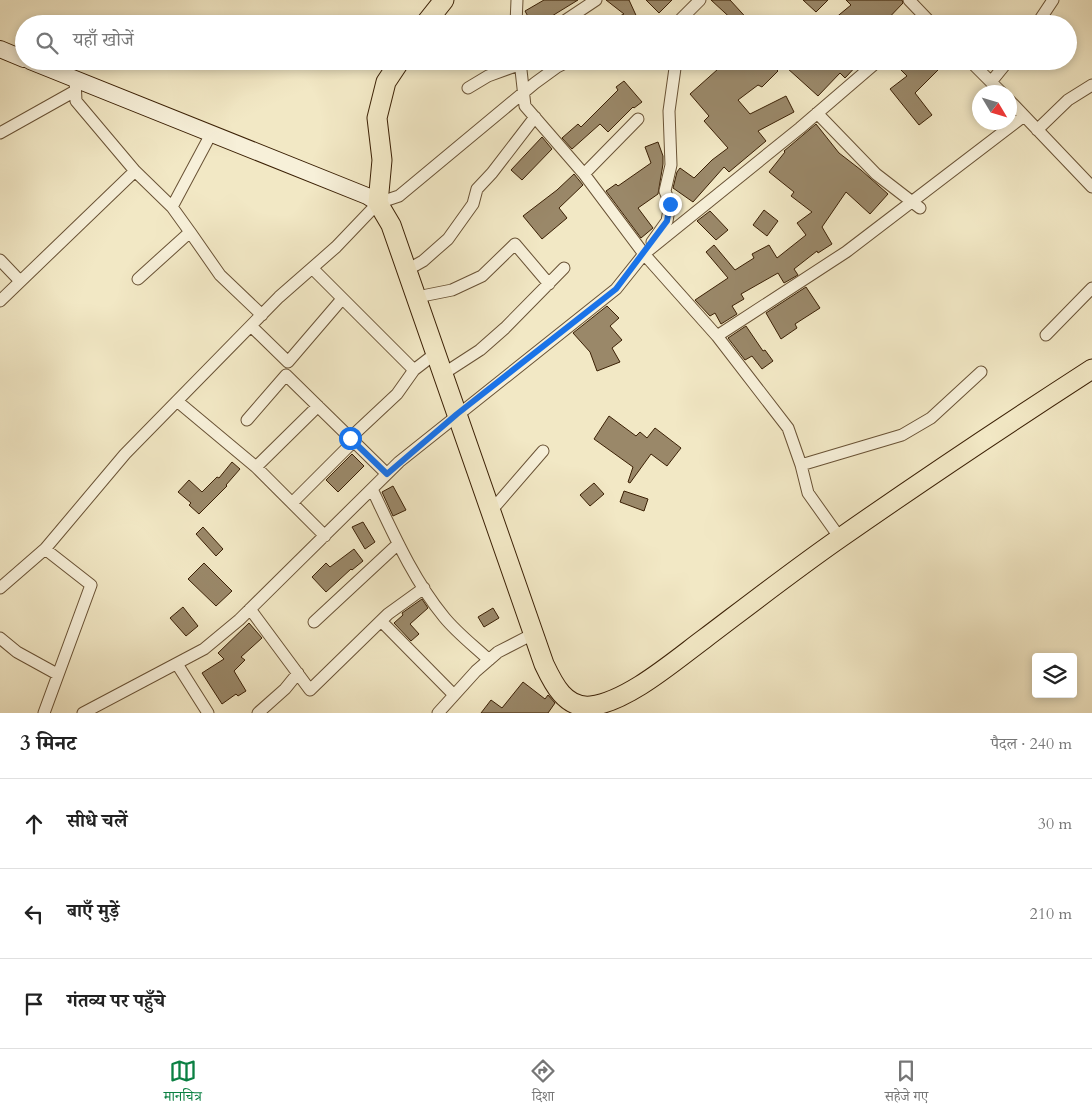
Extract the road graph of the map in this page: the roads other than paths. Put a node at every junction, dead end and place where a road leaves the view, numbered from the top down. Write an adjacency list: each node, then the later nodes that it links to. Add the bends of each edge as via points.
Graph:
1 (444, 0): 7 (main road)
2 (517, 0): 8 (street)
3 (596, 0): 9 (street)
4 (700, 0): 10 (street)
5 (909, 0): 11 (street)
6 (1052, 0): 12 (street)
7 (432, 15)
8 (516, 15)
9 (574, 15)
10 (686, 15)
11 (921, 15)
12 (1043, 15)
13 (0, 49): 14 (main road)
14 (15, 55)
15 (47, 70): 25 (main road)
16 (394, 70): 41 (main road, via 386,82 377,118 382,160)
17 (503, 70): 28 (street)
18 (522, 70): 29 (street)
19 (553, 70): 29 (street)
20 (675, 70): 45 (street, via 669,111 671,165 664,191 670,204 667,221)
21 (867, 70): 31 (street)
22 (979, 70): 24 (street)
23 (1001, 70): 24 (street)
24 (991, 82): 26 (street)
25 (75, 85): 36 (street); 37 (main road); 38 (street, via 76,101)
26 (994, 85)
27 (1092, 85): 35 (street, via 1068,100)
28 (468, 88)
29 (524, 92): 33 (street, via 525,106); 41 (street, via 399,196)
30 (1017, 108): 32 (street)
31 (817, 113): 42 (street, via 876,174); 45 (street)
32 (1024, 116): 35 (street); 42 (street)
33 (534, 117): 39 (street); 49 (street, via 477,189 473,204 448,239)
34 (638, 119): 39 (street)
35 (1037, 130): 40 (street)
36 (0, 133)
37 (211, 134): 41 (main road); 43 (street)
38 (135, 171): 43 (street); 51 (street)
39 (584, 174): 45 (street)
40 (1092, 187)
41 (378, 203): 47 (street); 49 (main road, via 391,225)
42 (916, 205): 60 (street)
43 (172, 207): 44 (street)
44 (190, 232): 50 (street); 57 (street, via 220,275)
45 (644, 254): 60 (street); 68 (street, via 616,289)
46 (0, 260): 51 (street)
47 (312, 268): 55 (street); 57 (street)
48 (564, 268): 52 (street)
49 (407, 270): 54 (main road)
50 (138, 279)
51 (20, 281): 56 (street)
52 (549, 284): 54 (street, via 516,244 482,276 452,290); 65 (street, via 506,328)
53 (1092, 288): 59 (street)
54 (416, 297): 61 (main road)
55 (342, 298): 58 (street, via 288,362); 63 (street)
56 (0, 301)
57 (262, 315): 58 (street)
58 (251, 326): 66 (street)
59 (1046, 335)
60 (717, 336): 72 (street, via 788,428)
61 (436, 353): 63 (street); 65 (main road)
62 (1092, 369): 79 (main road)
63 (414, 370): 70 (street)
64 (981, 372): 72 (street, via 931,418 902,434)
65 (443, 374): 68 (main road)
66 (177, 401): 73 (street); 81 (street, via 125,454)
67 (318, 406): 69 (street, via 286,375); 70 (street); 73 (street)
68 (457, 414): 74 (street); 77 (main road)
69 (247, 420)
70 (352, 440): 74 (street); 76 (street)
71 (543, 451): 77 (street)
72 (801, 465): 79 (street, via 808,493)
73 (256, 467): 76 (street)
74 (387, 474): 75 (street)
75 (372, 489): 78 (street); 80 (street)
76 (292, 503): 78 (street)
77 (491, 511): 87 (main road)
78 (325, 536): 84 (street)
79 (840, 538): 87 (main road, via 672,663 630,692 606,703 578,705 565,698 555,686)
80 (398, 544): 83 (street); 86 (street)
81 (44, 549): 82 (street); 92 (street, via 91,585)
82 (0, 588)
83 (424, 588): 85 (street); 89 (street, via 444,618)
84 (250, 609): 90 (street, via 204,649); 91 (street)
85 (381, 621): 91 (street, via 310,690); 93 (street)
86 (314, 622)
87 (533, 634): 89 (street)
88 (0, 638): 92 (street, via 17,652)
89 (489, 660): 93 (street)
90 (177, 664): 95 (street); 96 (street)
91 (298, 673): 97 (street, via 285,690)
92 (57, 674): 94 (street)
93 (454, 695): 98 (street)
94 (44, 713)
95 (83, 713)
96 (208, 713)
97 (258, 713)
98 (438, 713)

